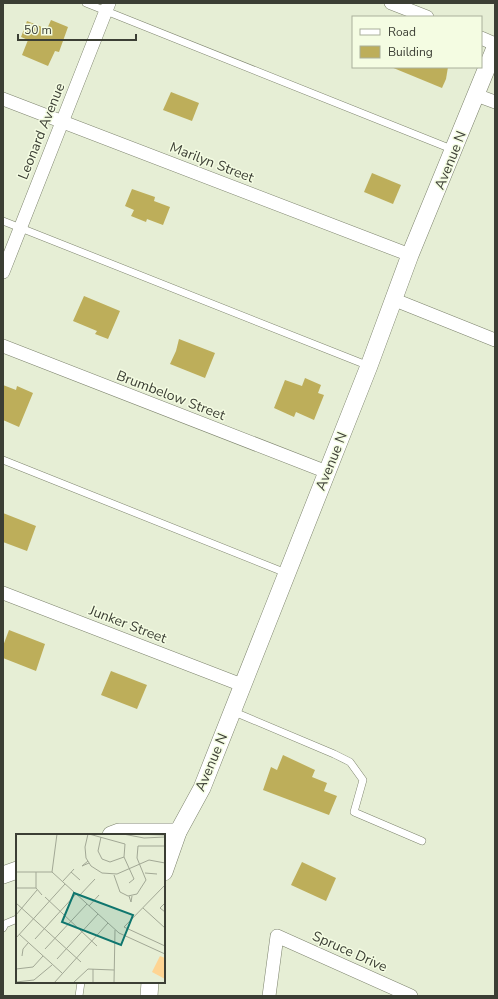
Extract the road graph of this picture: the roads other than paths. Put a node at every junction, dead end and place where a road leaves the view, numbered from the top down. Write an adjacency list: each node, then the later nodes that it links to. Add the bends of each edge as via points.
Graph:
1 (86, 3): 3 (lane)
2 (391, 3): 4 (street)
3 (108, 7): 11 (street, Leonard Avenue); 12 (lane)
4 (424, 16)
5 (482, 38): 6 (street)
6 (495, 44)
7 (495, 48): 8 (street, Avenue N)
8 (476, 95): 10 (street); 12 (street, Avenue N)
9 (3, 99): 11 (street, Marilyn Street)
10 (495, 102)
11 (62, 122): 14 (street, Leonard Avenue); 15 (street, Marilyn Street)
12 (454, 150): 15 (street, Avenue N)
13 (3, 221): 14 (lane)
14 (20, 228): 16 (street, Leonard Avenue); 20 (lane)
15 (410, 254): 17 (street, Avenue N)
16 (3, 272)
17 (395, 300): 18 (street); 20 (street, Avenue N)
18 (495, 340)
19 (3, 346): 22 (street, Brumbelow Street)
20 (369, 366): 22 (street, Avenue N)
21 (3, 460): 23 (lane)
22 (327, 472): 23 (street, Avenue N)
23 (287, 574): 25 (street, Avenue N)
24 (3, 593): 25 (street, Junker Street)
25 (242, 685): 26 (street, Avenue N)
26 (232, 711): 27 (street, Avenue N, via 202,788); 29 (lane, via 350,762 363,780 354,812)
27 (178, 832): 28 (street); 30 (street, Avenue N)
28 (114, 834)
29 (422, 841)
30 (165, 869)
31 (16, 870): 32 (street)
32 (3, 875)
33 (16, 919): 34 (lane, via 5,924)
34 (3, 928)
35 (81, 983): 37 (lane)
36 (150, 983): 38 (street)
37 (79, 996)
38 (149, 996)
39 (269, 996): 40 (street, Spruce Drive, via 277,936)
40 (411, 996)

